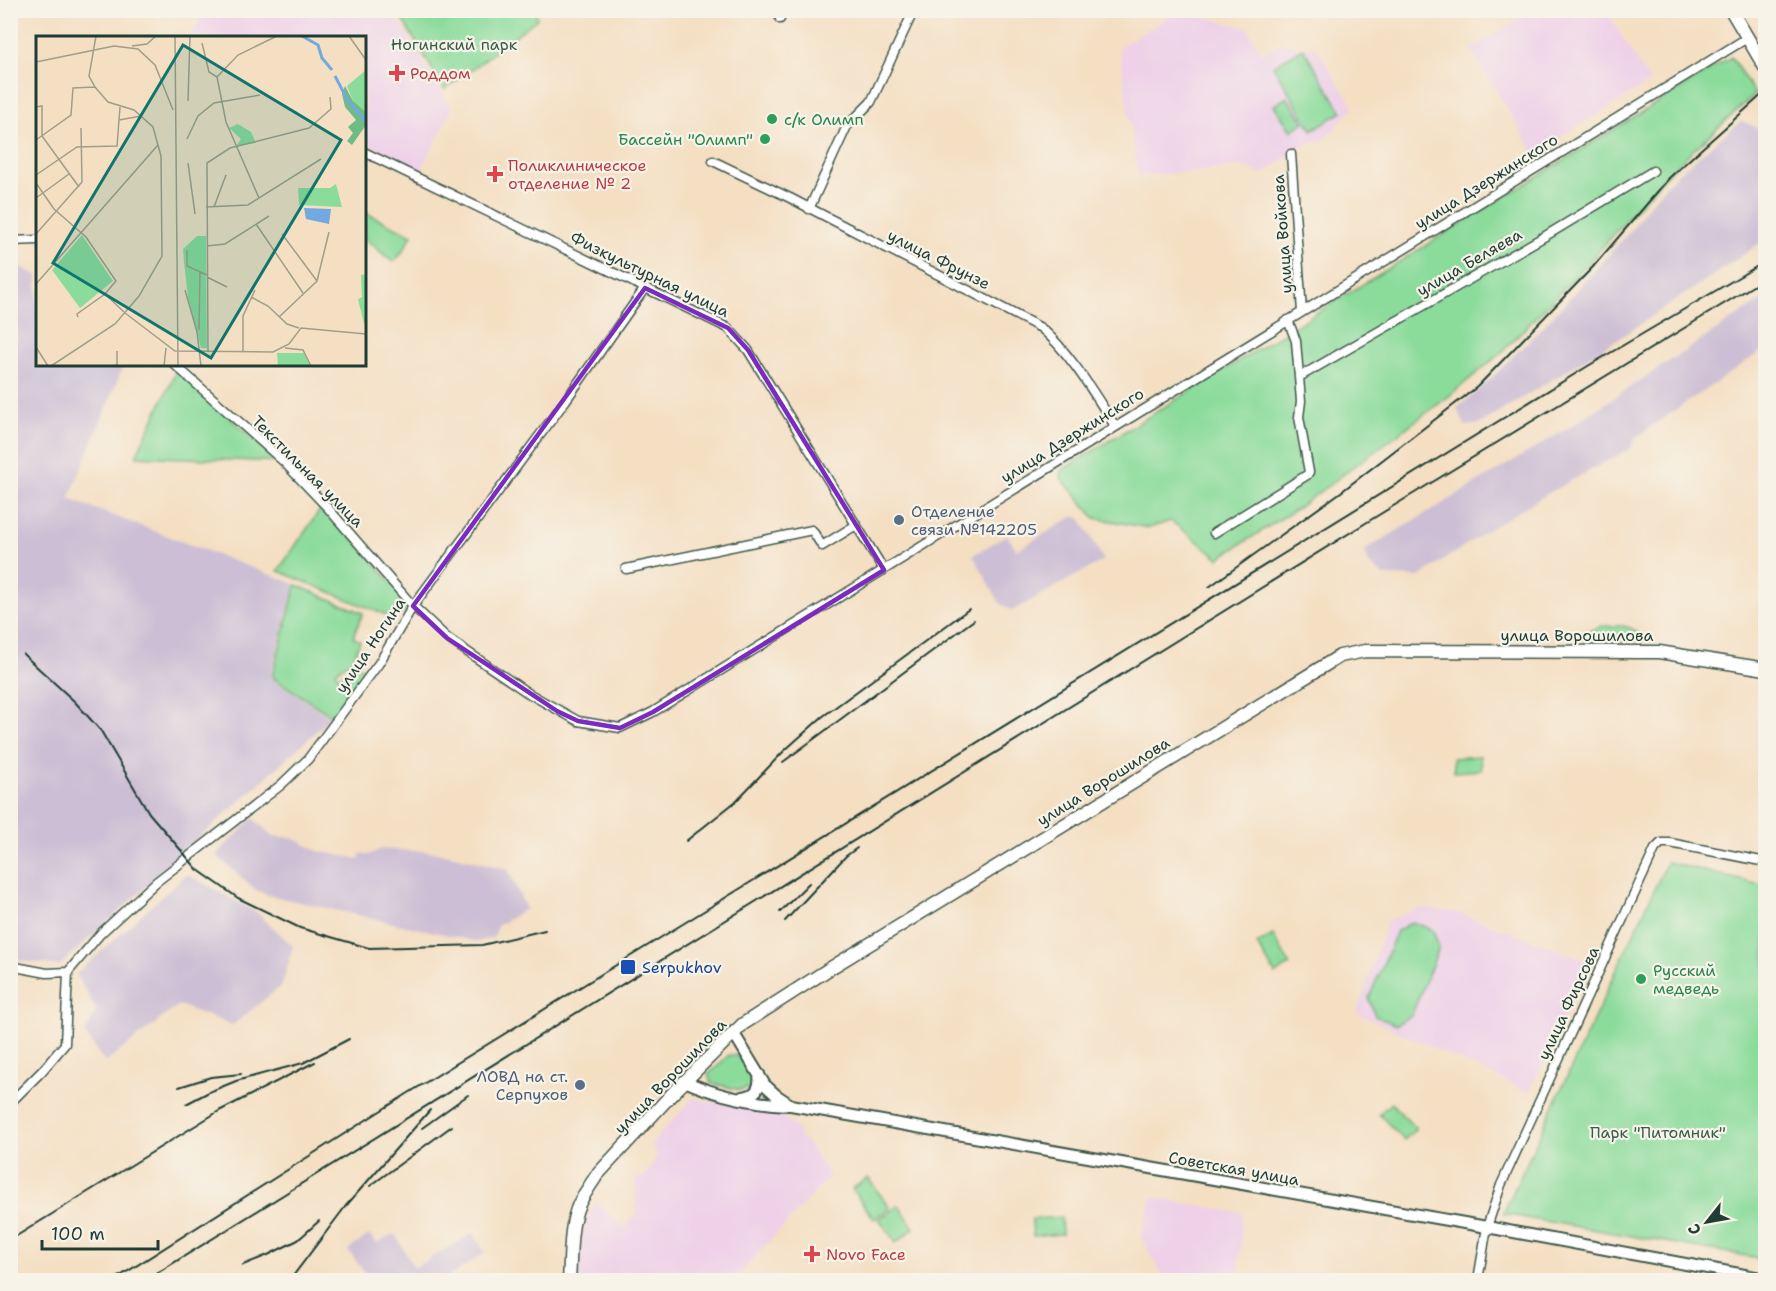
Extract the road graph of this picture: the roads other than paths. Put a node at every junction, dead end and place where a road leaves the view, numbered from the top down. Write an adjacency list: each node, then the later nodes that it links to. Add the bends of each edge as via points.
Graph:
1 (914, 10): 9 (street, via 871,102 847,126)
2 (1731, 10): 3 (main road)
3 (1747, 38): 4 (main road); 13 (street, улица Дзержинского)
4 (1766, 69)
5 (366, 153): 12 (street, Физкультурная улица)
6 (1291, 154): 13 (street, улица Войкова)
7 (713, 161): 9 (street, улица Фрунзе)
8 (1653, 171): 16 (street, улица Беляева)
9 (808, 209): 17 (street, улица Фрунзе, via 1041,328 1088,384)
10 (36, 240): 11 (street)
11 (10, 242)
12 (645, 288): 18 (street, Физкультурная улица, via 728,328 748,350); 22 (street, улица Ногина)
13 (1302, 312): 14 (street, улица Дзержинского)
14 (1288, 320): 16 (street, via 1296,341); 17 (street, улица Дзержинского)
15 (176, 366): 22 (street, Текстильная улица, via 296,474)
16 (1299, 377): 19 (street, via 1299,417 1309,472)
17 (1115, 426): 21 (street, улица Дзержинского)
18 (856, 525): 20 (street, via 822,546 812,530); 21 (street, Физкультурная улица)
19 (1214, 534)
20 (626, 569)
21 (884, 570): 22 (street, улица Дзержинского, via 653,712 620,728 578,721 557,711 447,638)
22 (413, 606): 26 (street, улица Ногина, via 379,663 308,759 281,785 156,882 101,933)
23 (1766, 669): 27 (main road, улица Ворошилова, via 1652,652 1392,650 1340,656 819,975)
24 (1766, 862): 33 (street, улица Фирсова, via 1670,843 1661,843 1654,849 1501,1185)
25 (10, 966): 26 (street, via 47,973)
26 (68, 972): 31 (street, via 65,1044)
27 (733, 1032): 28 (street, Советская улица); 29 (main road, улица Ворошилова)
28 (759, 1074): 30 (street, via 761,1084 754,1094); 32 (street, Советская улица, via 770,1090)
29 (685, 1081): 30 (street); 35 (main road, улица Ворошилова, via 597,1175 579,1203)
30 (735, 1098): 32 (street)
31 (10, 1102)
32 (791, 1105): 33 (street, Советская улица)
33 (1487, 1227): 34 (street, Советская улица); 36 (street, улица Фирсова)
34 (1766, 1279)
35 (569, 1281)
36 (1478, 1281)

